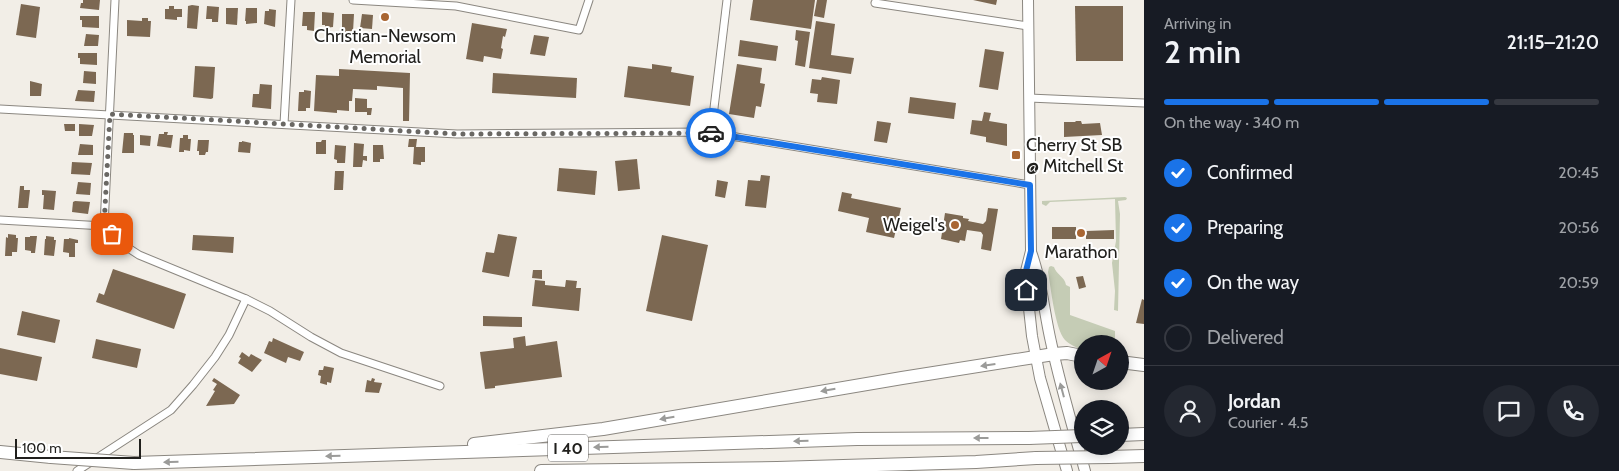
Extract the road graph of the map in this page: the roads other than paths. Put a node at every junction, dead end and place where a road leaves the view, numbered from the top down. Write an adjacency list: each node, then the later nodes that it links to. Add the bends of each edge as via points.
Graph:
1 (115, 0): 12 (street)
2 (291, 0): 13 (street)
3 (353, 0): 4 (street, via 456,6 579,30)
4 (589, 0)
5 (727, 0): 14 (street)
6 (1028, 0): 8 (street)
7 (875, 3): 8 (street)
8 (1028, 26): 9 (street)
9 (1029, 98): 10 (street); 15 (street)
10 (1144, 103)
11 (0, 109): 12 (street)
12 (110, 114): 13 (street); 17 (street)
13 (284, 124): 14 (street, via 458,134)
14 (711, 133): 15 (street)
15 (1030, 185): 18 (street)
16 (0, 220): 17 (street)
17 (104, 226): 19 (street, via 119,242 139,255)
18 (1031, 251): 20 (street, via 1039,272); 22 (street, via 1026,290)
19 (246, 299): 25 (street, via 341,353); 32 (street, via 215,357 171,410)
20 (1054, 354): 21 (highway); 22 (highway); 35 (street, one-way to 20)
21 (1074, 354)
22 (1036, 357): 30 (highway, one-way to 30, via 603,429); 34 (street)
23 (1129, 363): 24 (highway)
24 (1144, 365)
25 (440, 386)
26 (1144, 434): 27 (highway)
27 (1129, 435)
28 (1074, 436): 30 (highway, I 40, one-way to 30, bridge, via 857,439)
29 (0, 452): 30 (highway, I 40, one-way to 29, bridge, via 134,463)
30 (382, 454)
31 (1144, 456): 33 (highway, I 40, bridge, via 797,468)
32 (77, 471)
33 (541, 471)
34 (1067, 471)
35 (1085, 471)

